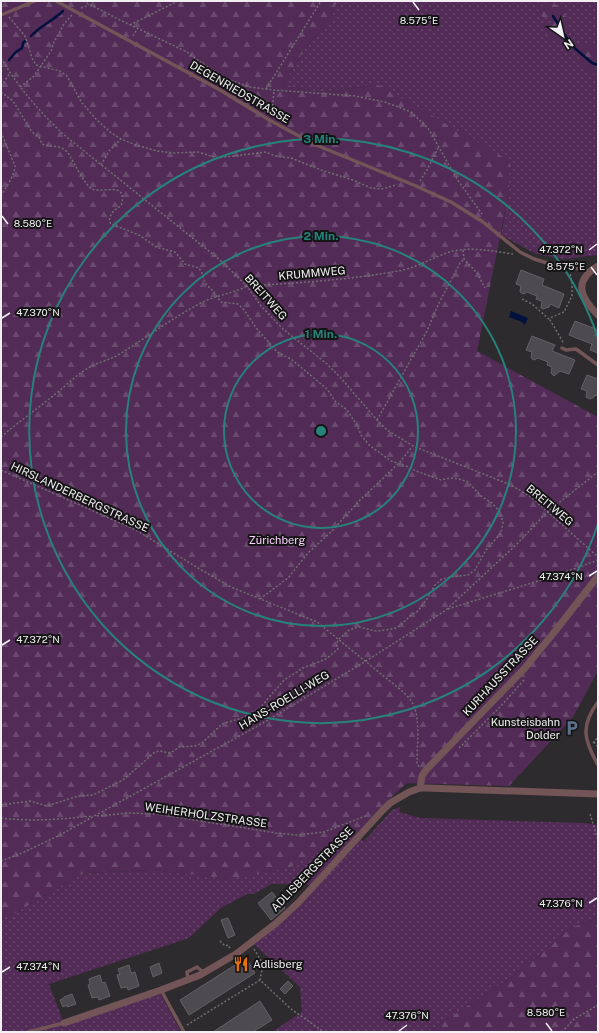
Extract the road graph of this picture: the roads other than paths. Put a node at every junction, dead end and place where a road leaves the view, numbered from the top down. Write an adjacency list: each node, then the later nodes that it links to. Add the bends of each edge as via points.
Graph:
1 (35, 1): 3 (lane)
2 (56, 1): 5 (lane, DEGENRIEDSTRASSE, via 316,145 451,202 483,222 520,252 554,265)
3 (1, 15)
4 (598, 266): 5 (street)
5 (589, 271): 6 (street, via 583,280 582,292 587,304)
6 (598, 316)
7 (562, 348): 8 (lane, via 576,349)
8 (598, 365)
9 (598, 576): 12 (street, KURHAUSSTRASSE, via 524,669 426,770)
10 (598, 702): 11 (lane, via 586,726 588,745)
11 (598, 765)
12 (420, 788): 13 (street, ADLISBERGSTRASSE); 14 (street, ADLISBERGSTRASSE, via 399,797 382,811 298,903 251,944 204,973)
13 (598, 794)
14 (161, 990): 15 (street, ADLISBERGSTRASSE); 16 (lane)
15 (64, 1023): 17 (lane, ADLISBERGSTRASSE)
16 (183, 1030)
17 (28, 1032)

